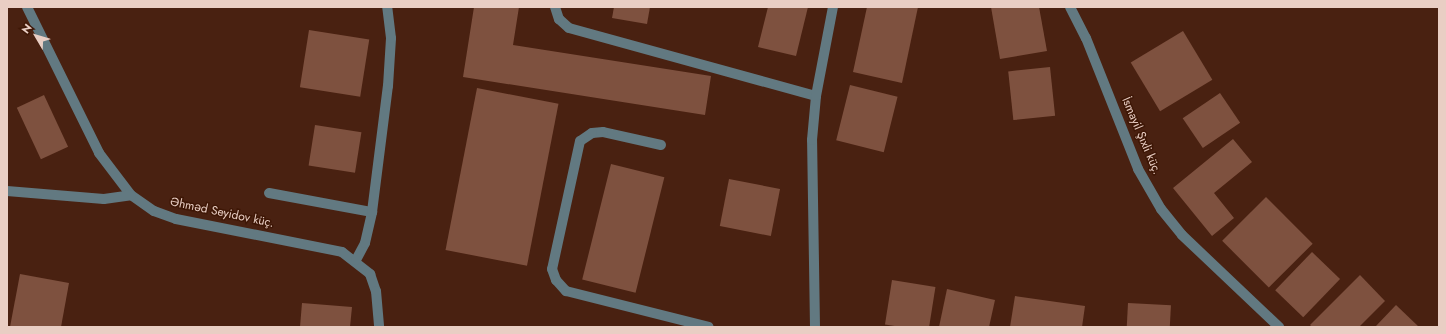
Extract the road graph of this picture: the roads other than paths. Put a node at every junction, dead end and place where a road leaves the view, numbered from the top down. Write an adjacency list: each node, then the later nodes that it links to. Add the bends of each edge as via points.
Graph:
1 (27, 7): 10 (street, Əhməd Seyidov küç., via 99,153)
2 (387, 7): 11 (street, via 390,64)
3 (555, 7): 6 (street, via 559,19 569,28)
4 (833, 7): 6 (street)
5 (1070, 7): 16 (street, İsmayil Şıxli küç., via 1086,38 1138,169 1161,209 1182,235)
6 (816, 96): 15 (street, via 812,140)
7 (661, 145): 14 (street, via 603,132 592,133 580,141 552,269 556,280 566,291)
8 (7, 191): 10 (street, via 104,199)
9 (269, 193): 11 (street)
10 (131, 195): 12 (street, Əhməd Seyidov küç., via 154,211 176,219 323,246)
11 (372, 212): 12 (street, via 365,243)
12 (356, 260): 13 (street, Əhməd Seyidov küç., via 370,274 376,292)
13 (379, 327)
14 (708, 327)
15 (814, 327)
16 (1279, 327)

